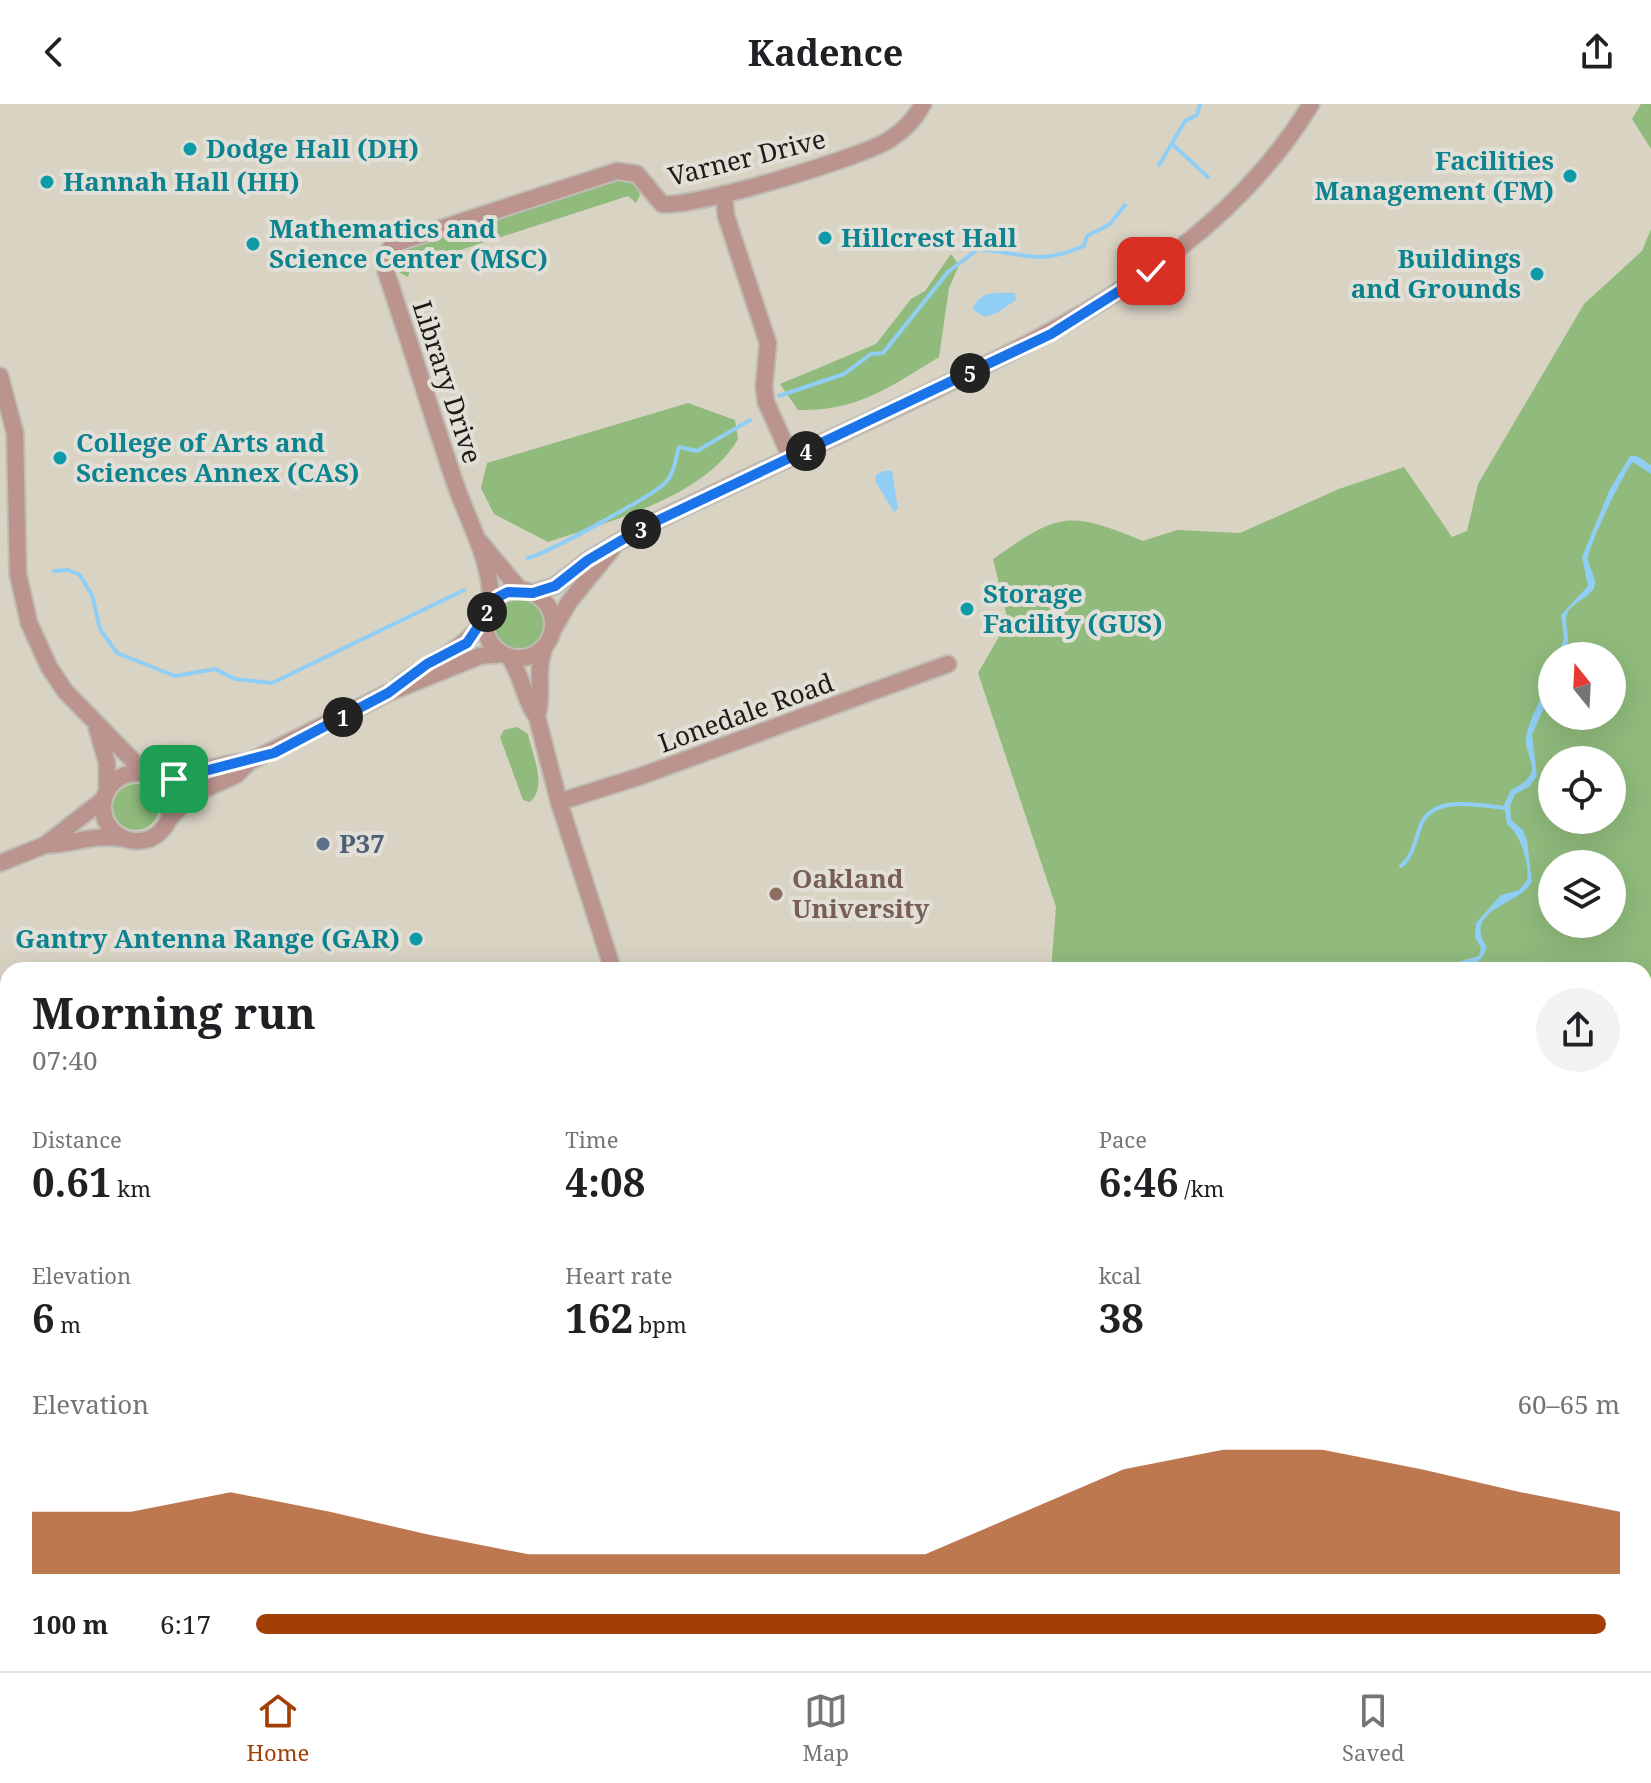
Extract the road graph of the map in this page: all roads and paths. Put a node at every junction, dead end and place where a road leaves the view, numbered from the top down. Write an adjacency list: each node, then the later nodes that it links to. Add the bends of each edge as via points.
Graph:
1 (923, 104): 3 (street, Varner Drive, via 896,136 870,150)
2 (1311, 104): 6 (street, via 1234,197 1127,287 1051,334)
3 (724, 194): 4 (street, Varner Drive, via 662,204 637,174 617,171); 6 (street, via 726,216 768,343 766,402)
4 (399, 240): 7 (street, Library Drive, via 389,250 386,272)
5 (0, 376): 17 (street, via 15,433 16,555 24,606 49,667)
6 (791, 458): 8 (street)
7 (479, 541): 9 (street, Library Drive); 10 (street, Library Drive, via 492,591)
8 (616, 545): 9 (street, via 555,586); 11 (street)
9 (526, 591): 10 (street, via 498,597); 11 (street, via 549,607)
10 (488, 611): 13 (street, via 490,642); 15 (street, via 467,643)
11 (554, 628): 12 (street)
12 (544, 649): 13 (street, via 528,658); 16 (street, via 537,672)
13 (505, 656): 15 (street, via 473,658); 16 (street, via 519,671)
14 (948, 664): 21 (street, Lonedale Road)
15 (388, 693): 18 (street)
16 (537, 717): 21 (street)
17 (97, 728): 19 (street); 20 (street, via 107,763)
18 (249, 762): 19 (street, via 231,762 179,779); 22 (street, via 236,775 192,795)
19 (150, 776): 20 (street, via 123,775); 22 (street, via 169,794)
20 (105, 795): 23 (street, via 106,822); 24 (street)
21 (559, 802): 26 (street)
22 (170, 819): 23 (street, via 153,837)
23 (123, 838): 24 (street, via 90,836)
24 (45, 845): 25 (street)
25 (0, 863)
26 (610, 962)

